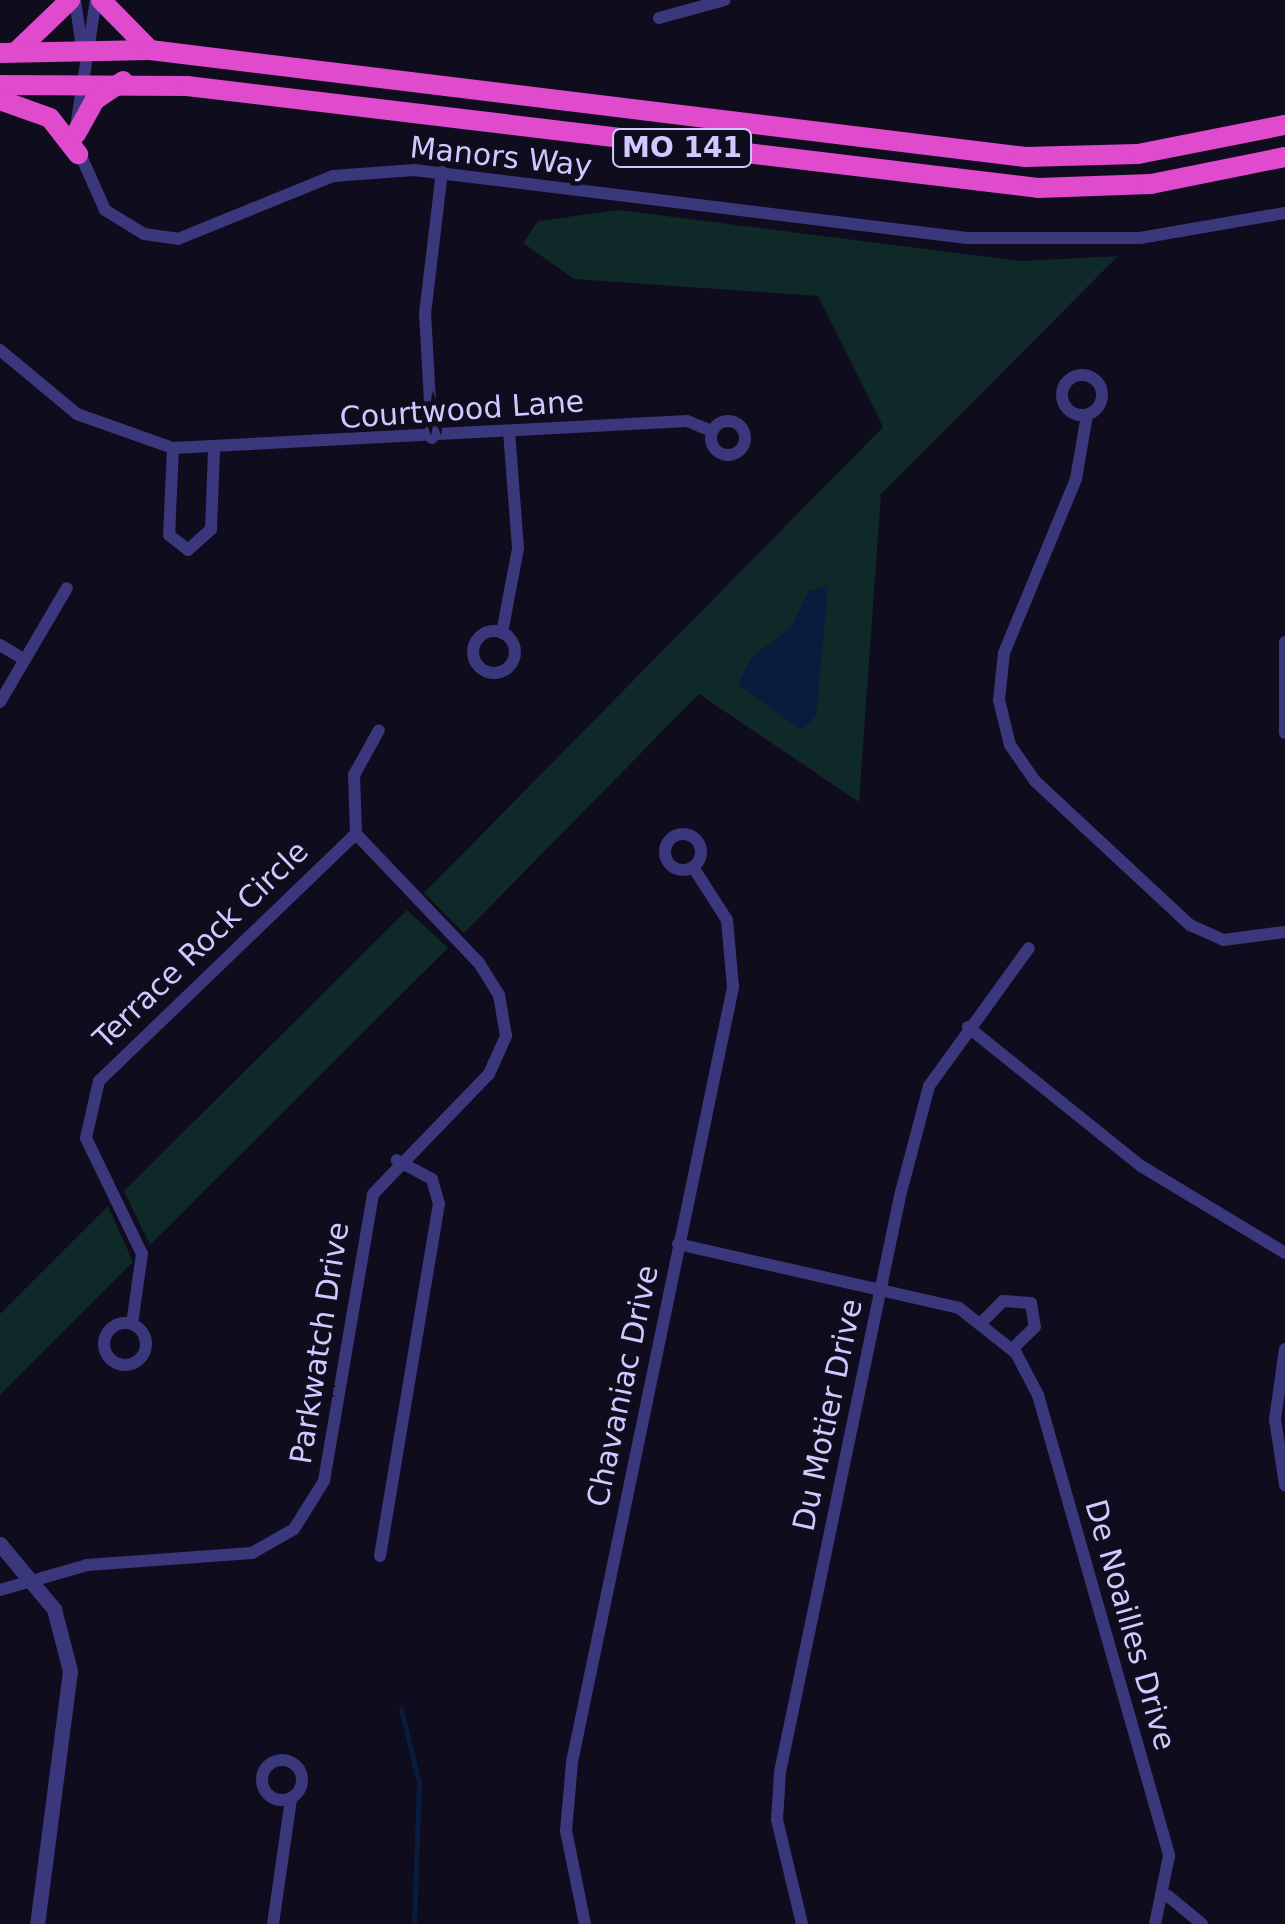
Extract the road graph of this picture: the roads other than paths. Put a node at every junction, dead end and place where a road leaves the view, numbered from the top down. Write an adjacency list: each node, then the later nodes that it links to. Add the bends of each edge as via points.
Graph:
1 (72, 0): 5 (street); 7 (highway)
2 (99, 0): 5 (street); 6 (highway)
3 (725, 0): 4 (street)
4 (659, 18)
5 (82, 48): 6 (highway, MO 141); 7 (highway, MO 141); 8 (street, Manors Way)
6 (150, 50): 12 (highway, MO 141, via 1026,158 1138,154)
7 (9, 52)
8 (78, 80): 9 (highway, MO 141); 10 (highway, MO 141); 13 (street, Manors Way)
9 (124, 81): 13 (highway, via 95,100); 14 (highway, MO 141, via 980,185 1151,184)
10 (0, 84)
11 (0, 100): 13 (highway, via 50,118)
12 (1285, 126)
13 (77, 144): 15 (street, Manors Way, via 105,210 144,234 178,238 333,176)
14 (1285, 157)
15 (442, 172): 16 (street, Manors Way, via 968,238 1140,238); 21 (street, via 425,314)
16 (1285, 213)
17 (0, 350): 22 (street, Courtwood Lane, via 77,414)
18 (1087, 415): 34 (street, via 1076,480 1004,654 999,700 1010,745 1035,780 1190,926 1223,940)
19 (712, 431): 20 (street, Courtwood Lane, via 687,420)
20 (509, 432): 21 (street, Courtwood Lane); 25 (street, via 518,548)
21 (432, 438): 23 (street, Courtwood Lane)
22 (174, 448): 23 (street, Courtwood Lane); 23 (street, via 169,535 188,550 211,530)
23 (214, 451)
24 (67, 588): 28 (street)
25 (502, 632)
26 (1285, 642): 31 (street)
27 (0, 645): 28 (street)
28 (25, 660): 29 (street)
29 (0, 702)
30 (379, 730): 32 (street, via 354,775)
31 (1285, 733)
32 (356, 834): 37 (street, Parkwatch Drive, via 478,962 506,1013 489,1074); 42 (street, Terrace Rock Circle, via 100,1081 86,1138 142,1254)
33 (693, 868): 38 (street, Chavaniac Drive, via 727,920 733,986)
34 (1285, 932)
35 (1029, 948): 36 (street, Du Motier Drive)
36 (968, 1027): 39 (street, via 1142,1166); 40 (street, Du Motier Drive, via 921,1107)
37 (397, 1160): 47 (street, via 432,1180 439,1204); 48 (street, Parkwatch Drive, via 366,1214 324,1481 307,1514 276,1541 232,1558 87,1565)
38 (678, 1244): 40 (street, De Noailles Drive); 55 (street, Chavaniac Drive, via 572,1762 566,1831)
39 (1285, 1253)
40 (880, 1286): 41 (street, De Noailles Drive); 56 (street, Du Motier Drive, via 780,1772 777,1820)
41 (984, 1321): 43 (street, De Noailles Drive); 43 (street, via 1002,1302 1031,1303 1035,1327)
42 (132, 1324)
43 (1012, 1349): 51 (street, De Noailles Drive, via 1038,1394 1096,1596 1169,1856)
44 (1285, 1349): 45 (street, via 1275,1419)
45 (1285, 1485)
46 (0, 1544): 48 (street)
47 (380, 1556)
48 (31, 1579): 49 (street, Parkwatch Drive); 53 (street, via 54,1609 70,1671)
49 (0, 1590)
50 (291, 1798): 54 (street)
51 (1168, 1896): 52 (street, De Noailles Drive); 57 (street)
52 (1156, 1922)
53 (37, 1924)
54 (273, 1924)
55 (586, 1924)
56 (802, 1924)
57 (1202, 1924)

